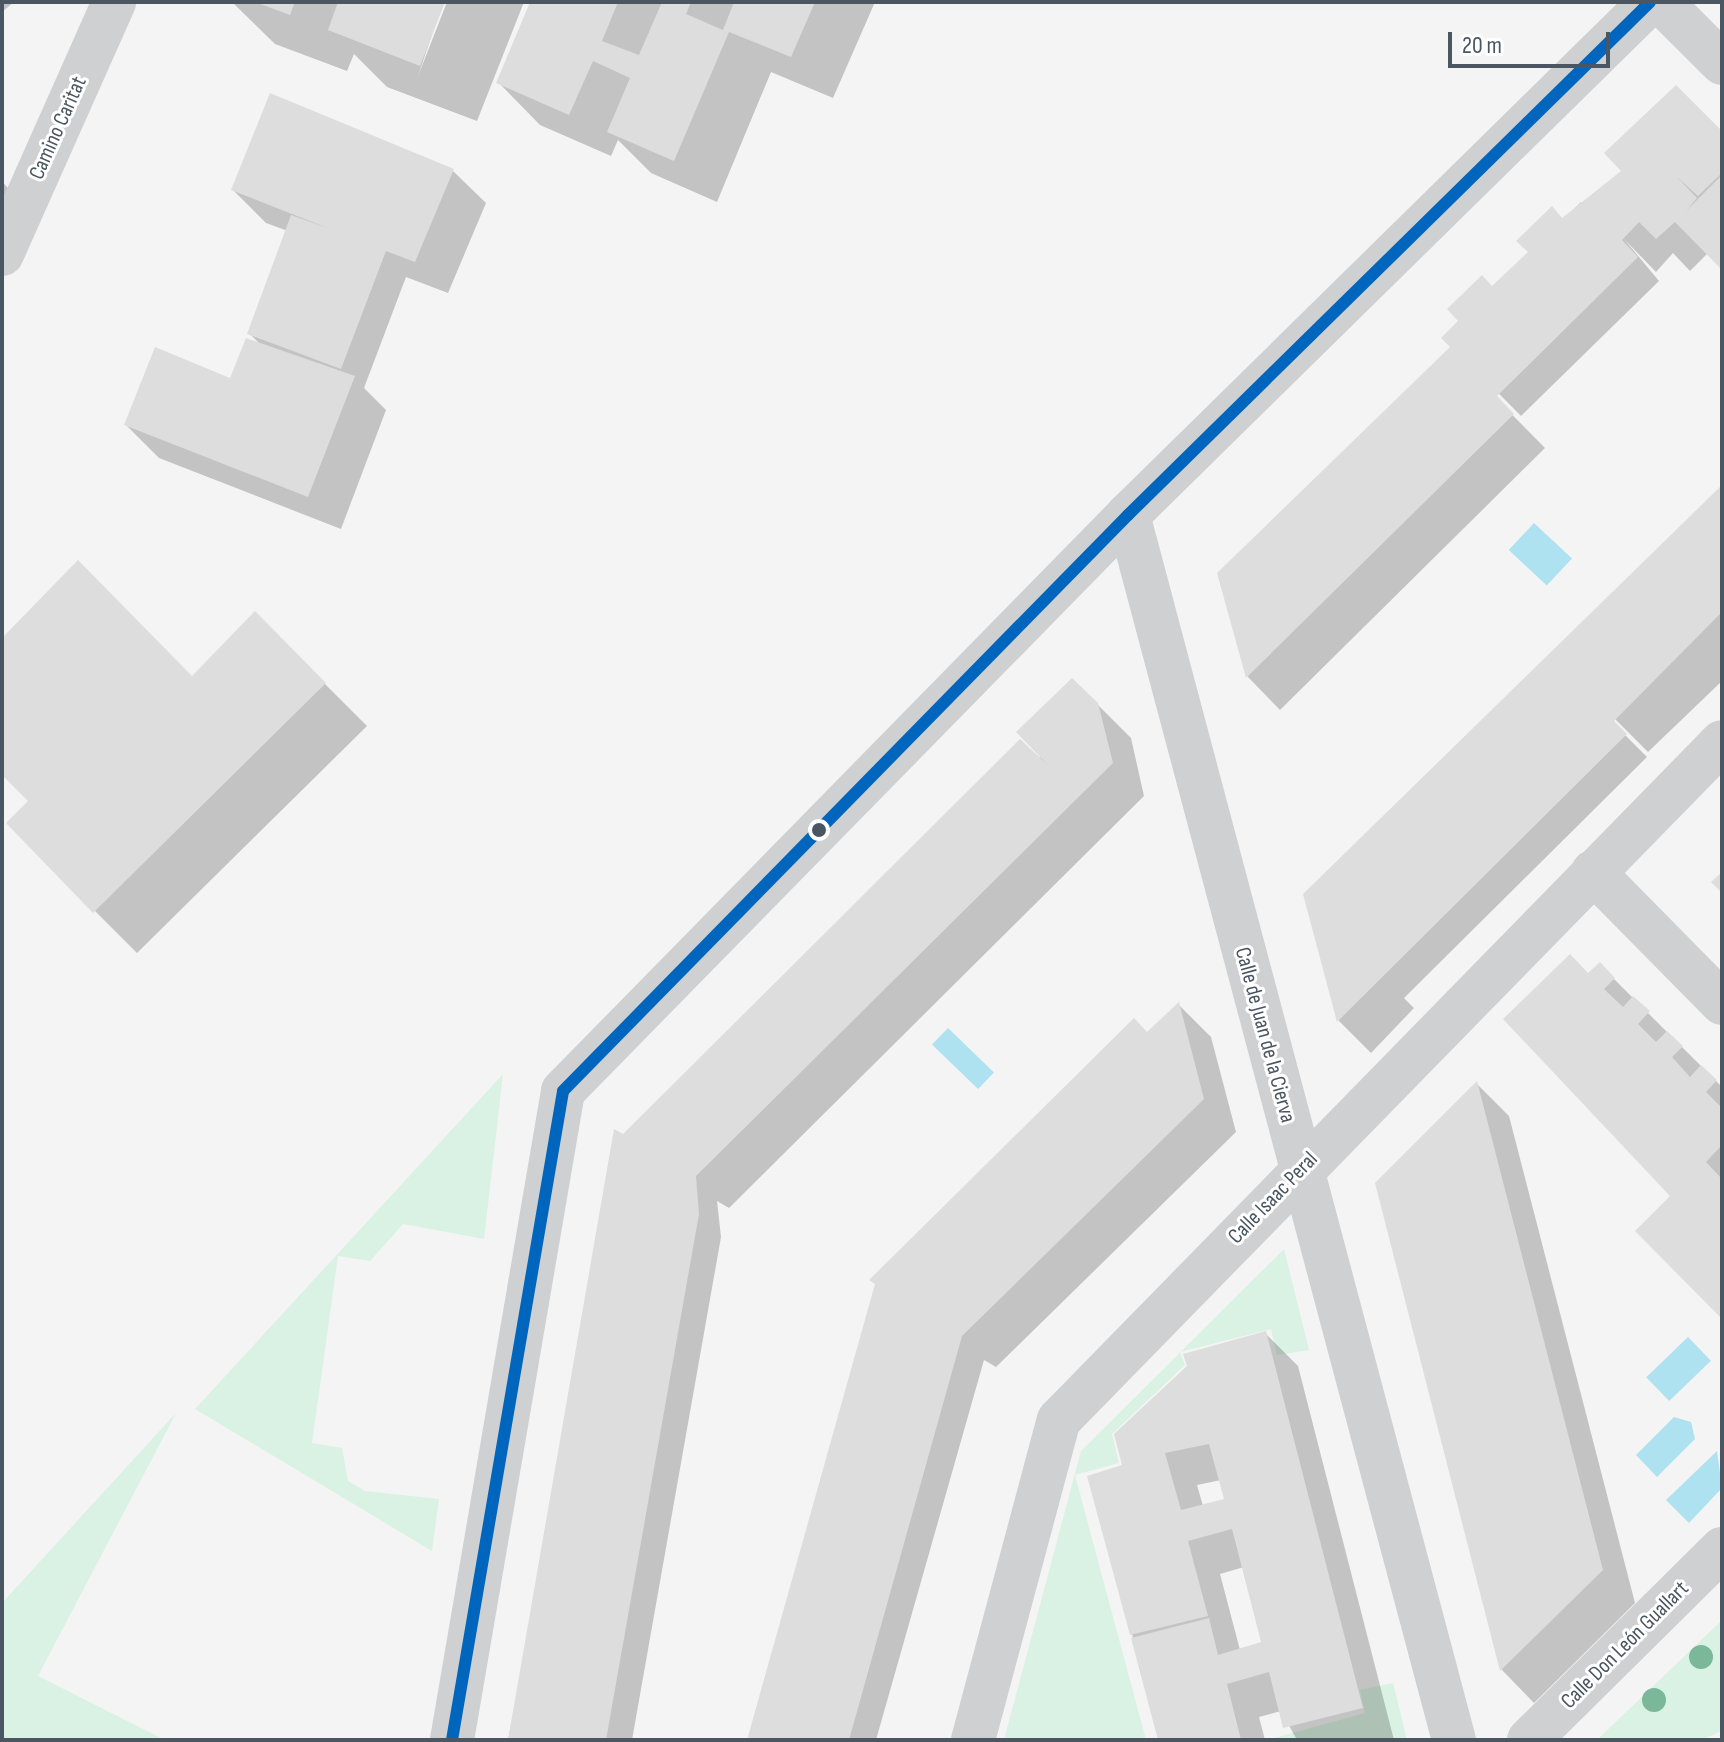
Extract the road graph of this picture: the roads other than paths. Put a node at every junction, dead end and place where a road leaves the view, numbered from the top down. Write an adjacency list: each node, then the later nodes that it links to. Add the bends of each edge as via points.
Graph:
1 (114, 2): 5 (street, Camino Caritat)
2 (1650, 2): 6 (street)
3 (1661, 2): 4 (street)
4 (1722, 63)
5 (2, 254)
6 (1128, 515): 10 (street, Calle de Juan de la Cierva); 12 (street, via 563,1091)
7 (1722, 742): 8 (street, Calle Isaac Peral)
8 (1593, 872): 9 (street); 10 (street, Calle Isaac Peral)
9 (1722, 1003)
10 (1300, 1171): 13 (street, Calle Isaac Peral, via 1059,1420); 14 (street, Calle de Juan de la Cierva)
11 (1722, 1549): 15 (street, Calle Don León Guallart)
12 (452, 1740)
13 (973, 1740)
14 (1454, 1740)
15 (1529, 1740)

